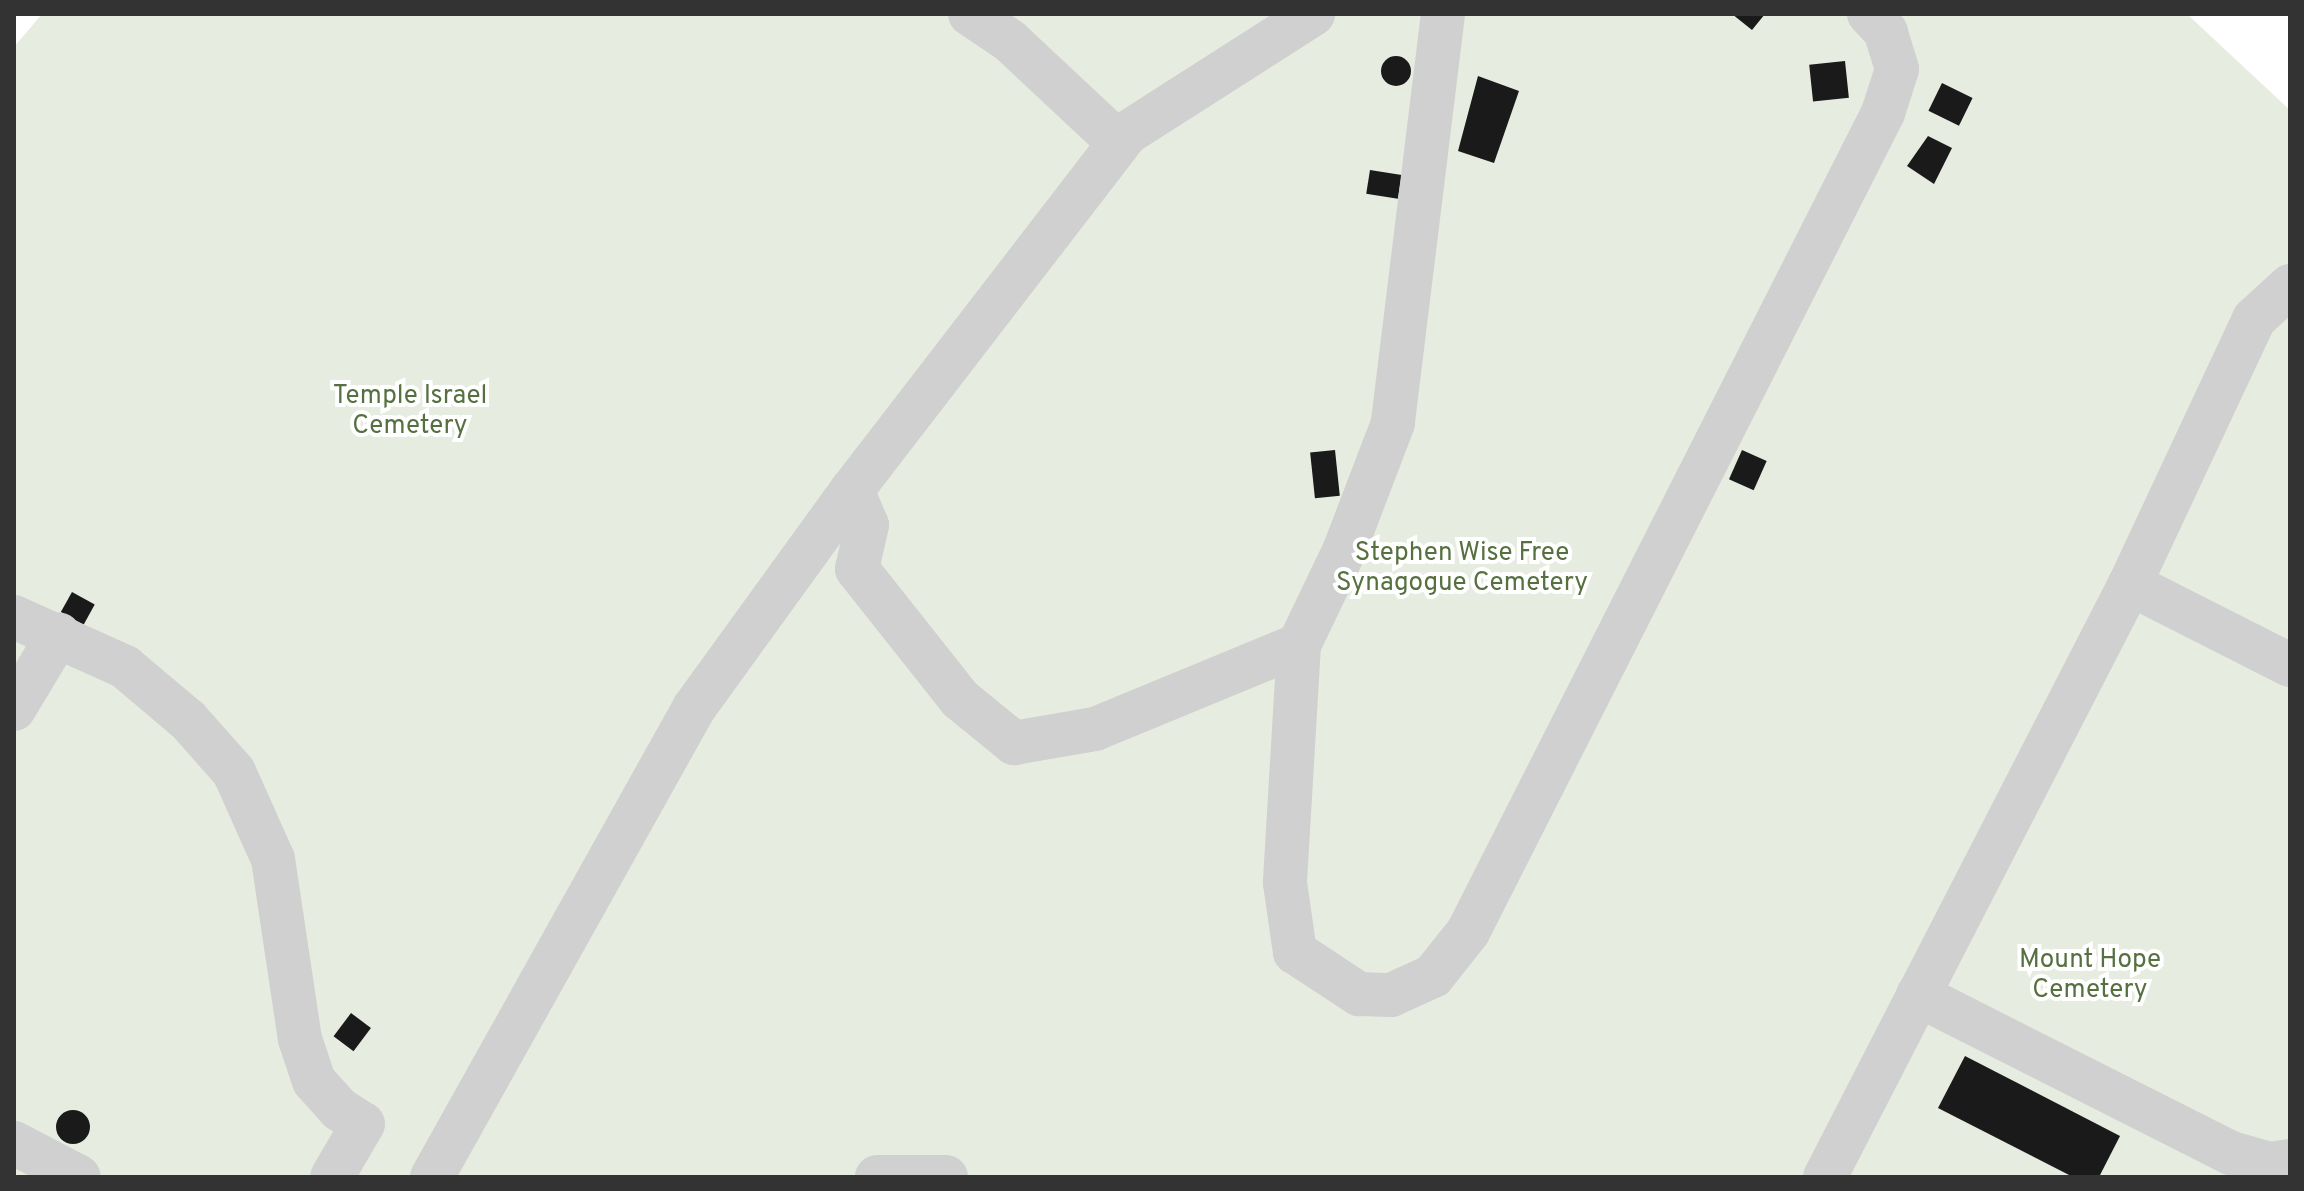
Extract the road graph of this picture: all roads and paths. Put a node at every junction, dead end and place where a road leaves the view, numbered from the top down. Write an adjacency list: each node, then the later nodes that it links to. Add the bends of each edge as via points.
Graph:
1 (970, 14): 5 (lane, via 1010,41)
2 (1313, 14): 5 (lane)
3 (1443, 14): 11 (lane, via 1393,423 1345,549)
4 (1869, 14): 11 (lane, via 1886,32 1897,69 1863,153 1468,932 1433,976 1391,995 1359,994 1295,952 1285,883)
5 (1119, 143): 7 (lane)
6 (2290, 286): 8 (lane, via 2254,319)
7 (852, 490): 11 (lane, via 867,525 857,569 960,699 1014,743 1095,729); 19 (lane, via 694,708)
8 (2130, 584): 12 (lane); 14 (lane)
9 (14, 617): 10 (lane)
10 (59, 634): 13 (lane); 18 (lane, via 125,667 188,720 234,772 257,813 273,859 300,1039 314,1081 339,1109 363,1124)
11 (1299, 645)
12 (2290, 665)
13 (14, 709)
14 (1918, 995): 16 (lane, via 2231,1153 2270,1164); 22 (lane)
15 (14, 1143): 17 (lane)
16 (2290, 1161)
17 (79, 1177)
18 (332, 1177)
19 (432, 1177)
20 (877, 1177): 21 (lane)
21 (946, 1177)
22 (1825, 1177)

